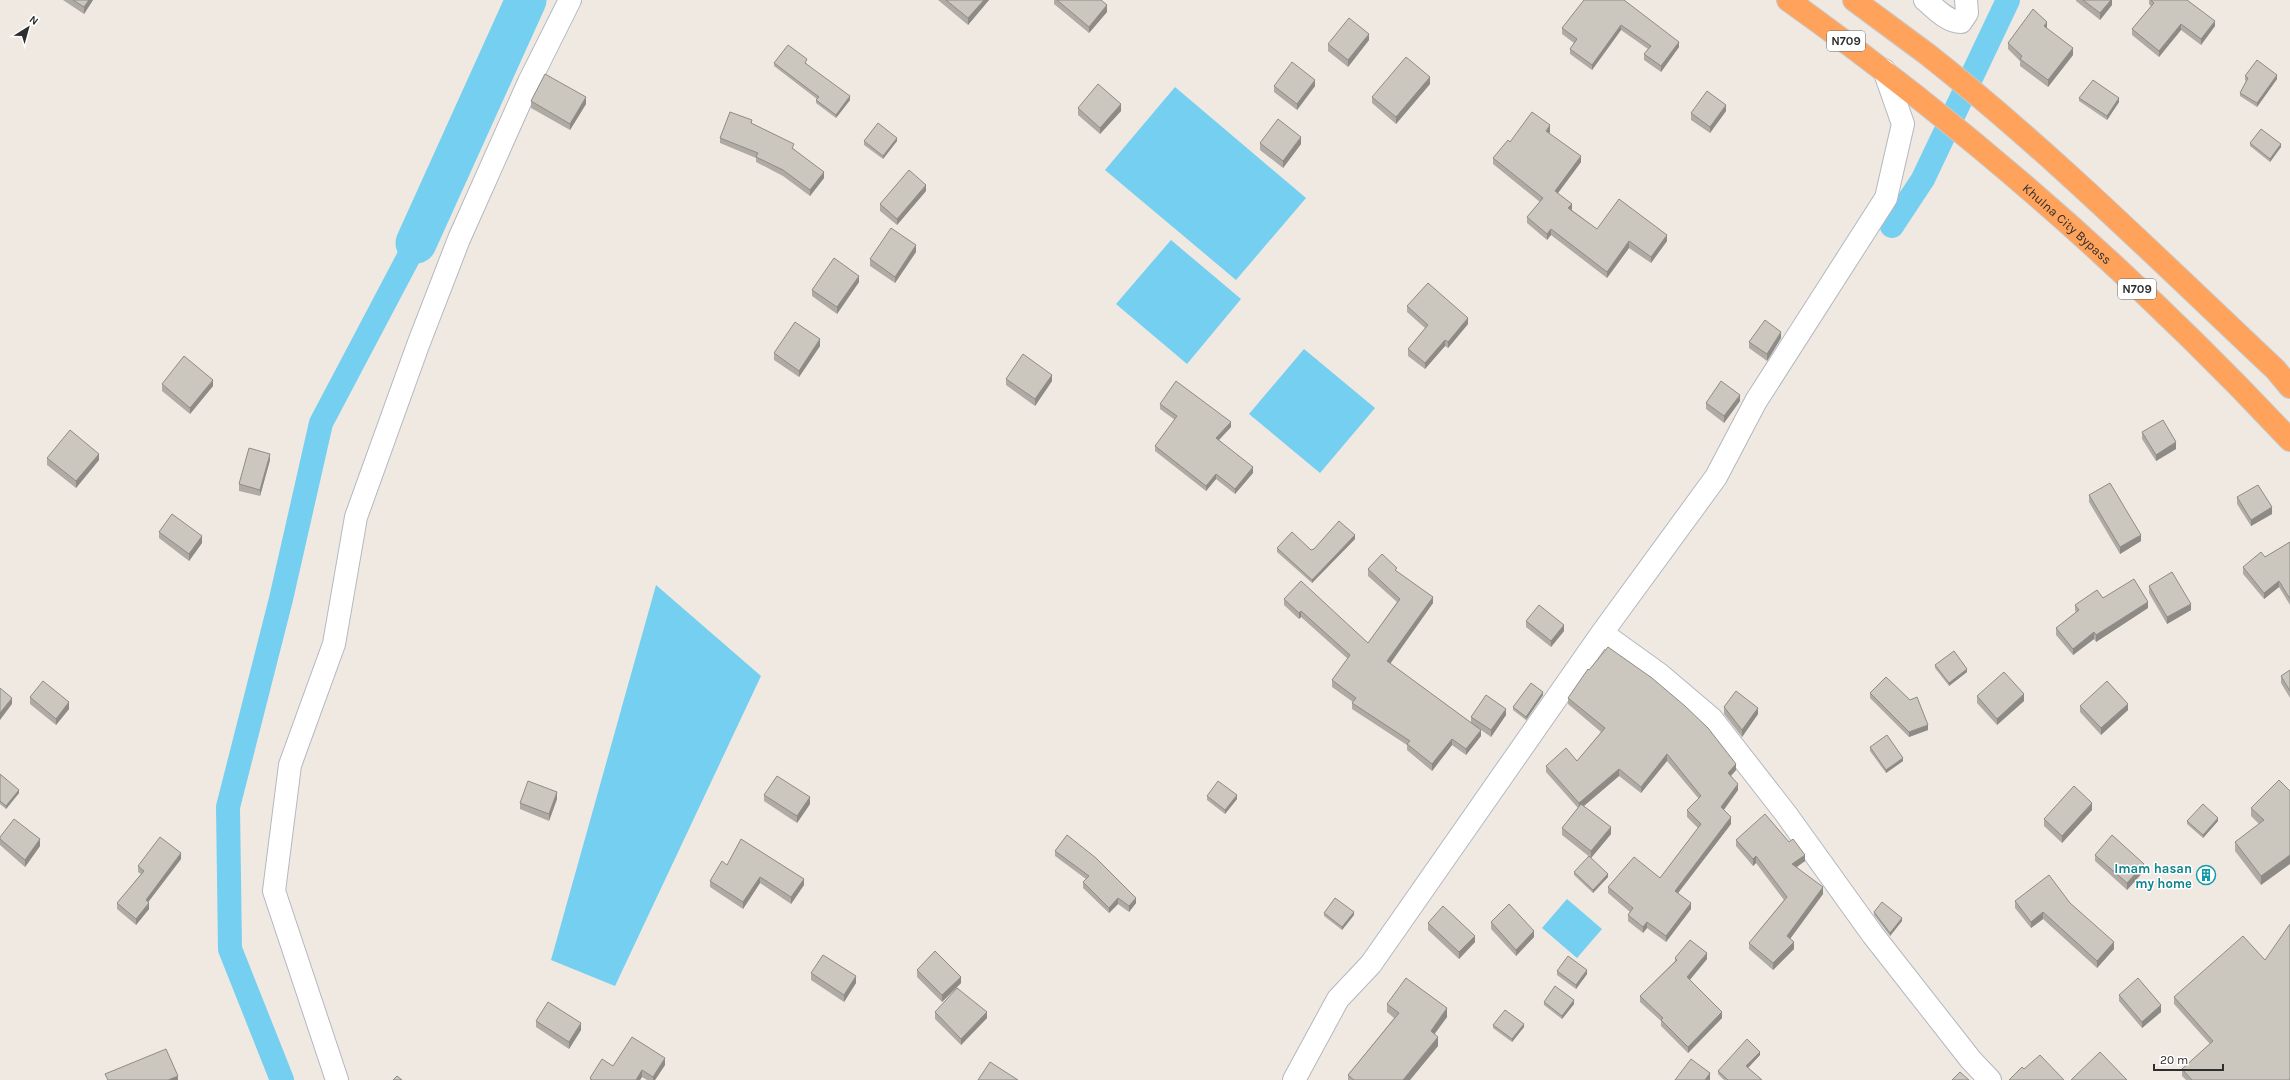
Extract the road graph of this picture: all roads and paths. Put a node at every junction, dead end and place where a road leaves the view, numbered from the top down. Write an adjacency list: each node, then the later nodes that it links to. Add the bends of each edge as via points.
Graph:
1 (570, 0): 10 (street, via 462,232 410,368 356,516 334,644 290,765 274,891)
2 (1788, 0): 6 (highway, N709)
3 (1854, 0): 7 (highway, N709, via 1928,55 2017,130 2185,284 2275,369)
4 (1925, 0): 5 (street, via 1956,22 1961,22 1967,13)
5 (1966, 0)
6 (1884, 70): 8 (highway, Khulna City Bypass / N709, via 1977,146 2132,284 2231,378); 9 (street, via 1903,124 1886,198 1756,401 1716,477)
7 (2290, 387)
8 (2290, 440)
9 (1602, 633): 11 (street, via 1371,964 1338,999); 12 (street, via 1659,674 1712,719 1786,814 1873,935 1971,1060)
10 (337, 1080)
11 (1294, 1080)
12 (1990, 1080)

